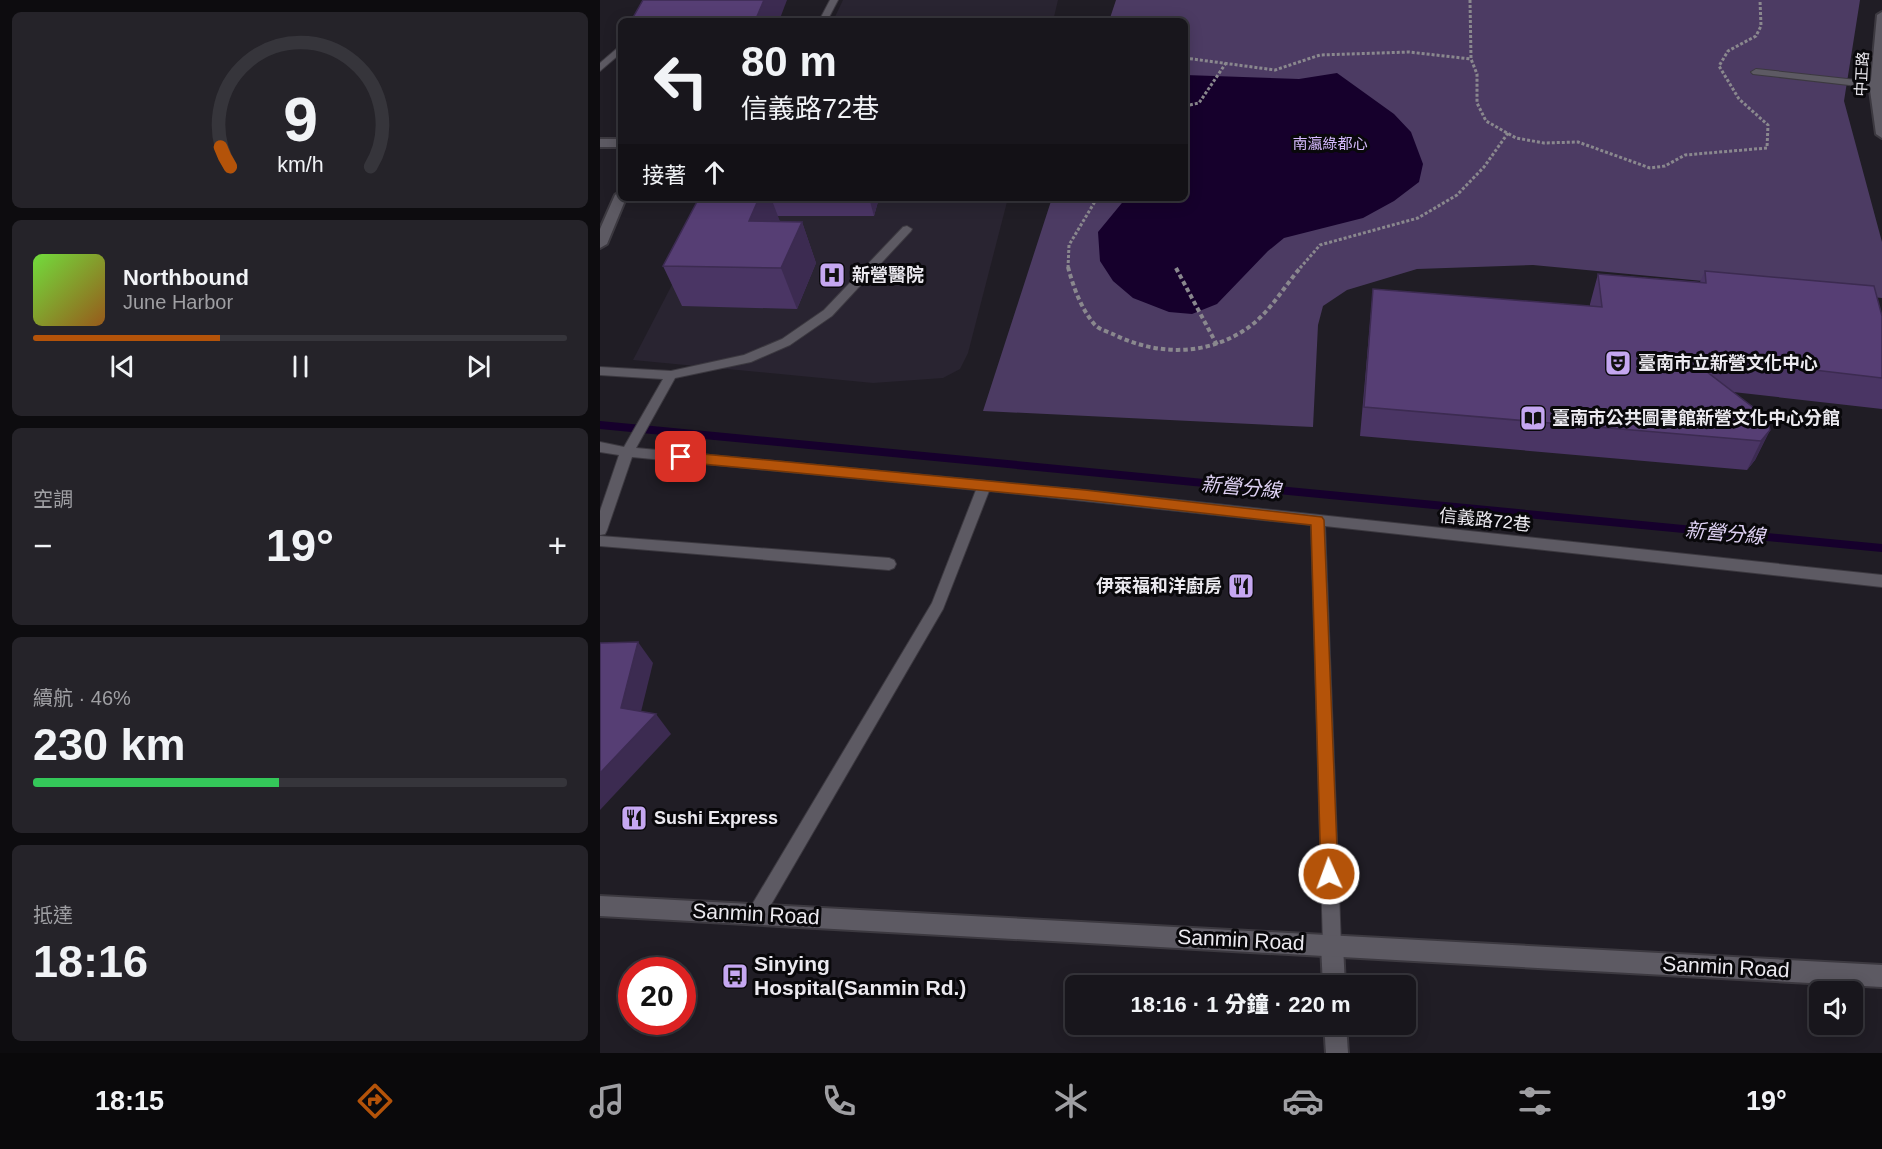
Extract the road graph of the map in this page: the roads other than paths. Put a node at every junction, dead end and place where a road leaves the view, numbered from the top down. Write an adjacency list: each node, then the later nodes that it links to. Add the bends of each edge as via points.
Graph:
1 (834, 0): 3 (lane)
2 (1882, 15): 7 (street, 中正路)
3 (825, 18)
4 (618, 51): 5 (lane)
5 (600, 68)
6 (1756, 72): 7 (lane)
7 (1875, 85): 8 (street, 中正路)
8 (1879, 116): 9 (street, 中正路)
9 (1882, 134)
10 (600, 143): 11 (street)
11 (618, 143)
12 (618, 201): 14 (street)
13 (907, 229): 16 (lane, via 828,313 786,342 747,359)
14 (600, 244)
15 (600, 371): 16 (lane)
16 (671, 375): 18 (lane)
17 (600, 447): 18 (lane, 信義路72巷)
18 (627, 452): 19 (lane, 信義路72巷); 21 (lane)
19 (984, 486): 20 (lane, 信義路72巷); 26 (lane, via 938,605)
20 (1318, 520): 24 (lane, 信義路72巷); 27 (lane)
21 (600, 530)
22 (600, 540): 23 (lane)
23 (889, 564)
24 (1882, 581)
25 (600, 906): 26 (street, Sanmin Road)
26 (756, 914): 27 (street, Sanmin Road)
27 (1332, 945): 28 (street); 29 (street, Sanmin Road)
28 (1333, 975)
29 (1882, 976)
30 (1336, 1035): 31 (street)
31 (1337, 1053)

